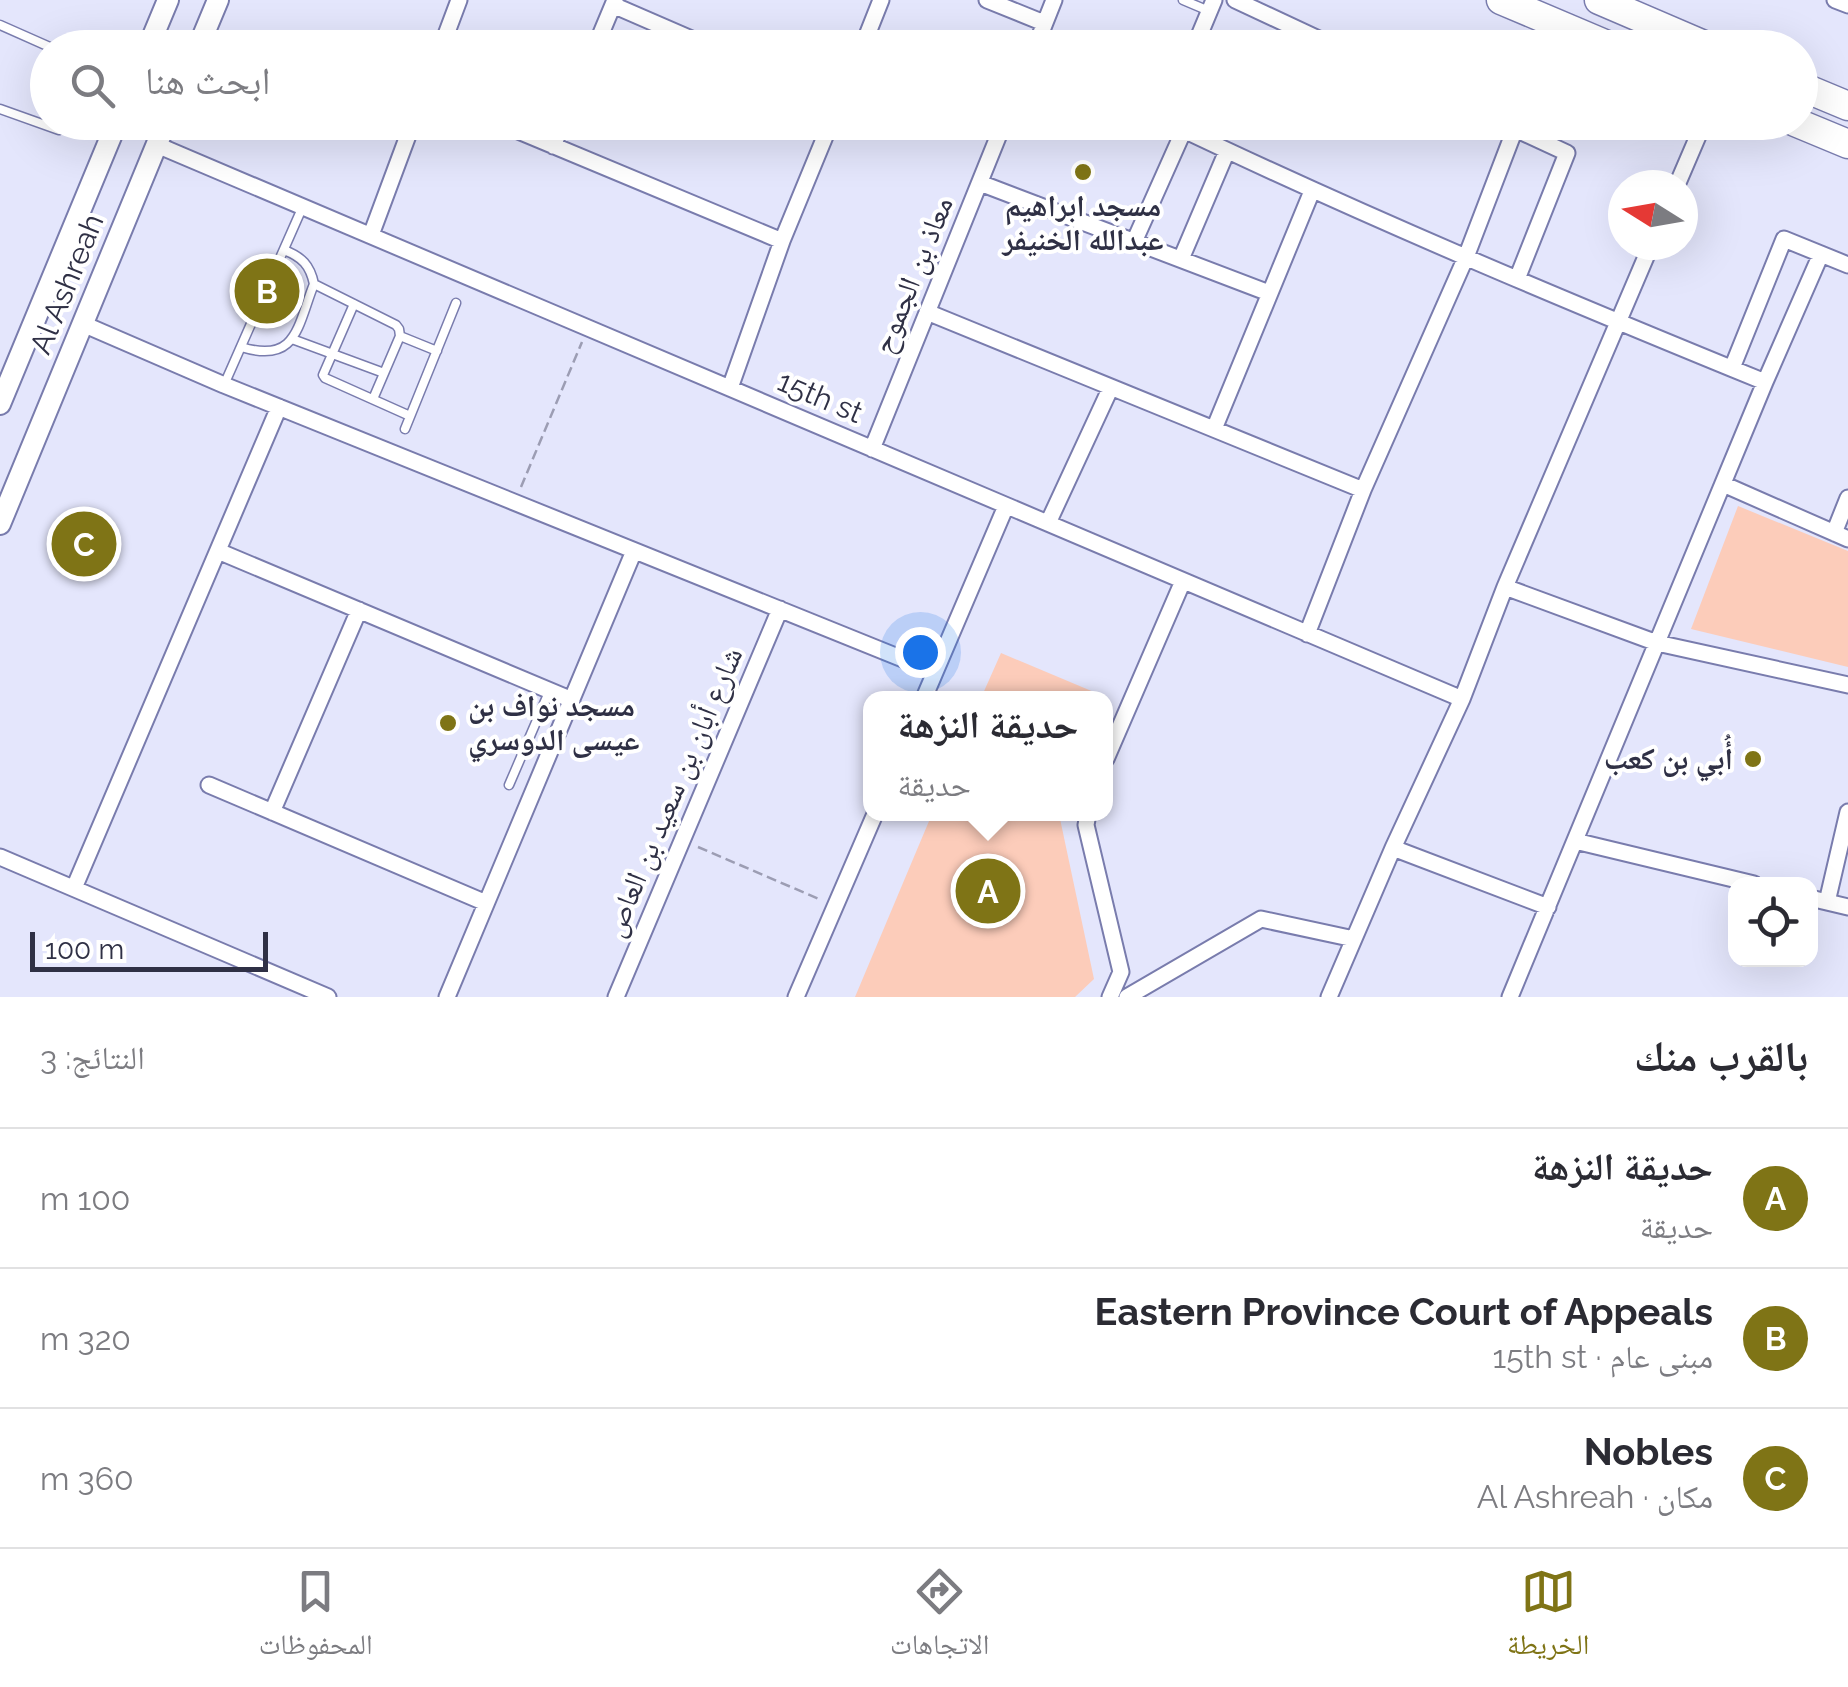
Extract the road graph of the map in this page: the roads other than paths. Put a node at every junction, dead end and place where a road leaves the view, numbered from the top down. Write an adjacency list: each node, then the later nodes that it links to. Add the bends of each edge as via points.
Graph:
1 (168, 0): 17 (street)
2 (218, 0): 18 (street)
3 (459, 0): 19 (street)
4 (881, 0): 22 (street)
5 (987, 0): 15 (street)
6 (1054, 0): 15 (street)
7 (1183, 0): 14 (lane)
8 (1235, 0): 25 (street)
9 (1501, 0): 26 (highway)
10 (1600, 0): 27 (highway)
11 (1836, 0): 13 (street)
12 (614, 2): 20 (street); 21 (street)
13 (1848, 5)
14 (1211, 6): 24 (street)
15 (1044, 23): 23 (street)
16 (0, 26): 28 (lane)
17 (156, 30)
18 (206, 30)
19 (448, 30)
20 (602, 30)
21 (674, 30)
22 (869, 30)
23 (1041, 30)
24 (1201, 30)
25 (1299, 30)
26 (1572, 30)
27 (1669, 30)
28 (30, 39)
29 (1818, 94): 30 (highway)
30 (1848, 106)
31 (0, 109): 32 (lane)
32 (30, 120)
33 (1818, 132): 46 (highway)
34 (110, 140): 83 (street, Al Ashreah)
35 (158, 140): 47 (street, Al Ashreah)
36 (406, 140): 54 (street)
37 (539, 140): 48 (street)
38 (556, 140): 48 (street)
39 (824, 140): 55 (street)
40 (997, 140): 51 (street, معاذ بن الجموح)
41 (1180, 140): 56 (street)
42 (1204, 140): 49 (street)
43 (1504, 140): 59 (street)
44 (1539, 140): 63 (street, via 1567,153)
45 (1696, 140): 50 (street)
46 (1848, 144)
47 (156, 145): 53 (street, 15th st); 70 (street, Al Ashreah)
48 (553, 146): 55 (street)
49 (1227, 151): 52 (street); 60 (street)
50 (1683, 170)
51 (980, 183): 56 (street); 68 (street, معاذ بن الجموح)
52 (1312, 191): 59 (street); 65 (street)
53 (303, 206): 54 (street, 15th st); 57 (lane)
54 (371, 235): 81 (street, 15th st)
55 (782, 242): 81 (street)
56 (1134, 242): 60 (street)
57 (284, 250): 64 (lane, via 308,265); 73 (lane)
58 (1821, 254): 62 (street); 76 (street, via 1784,239); 78 (street)
59 (1466, 257): 63 (street); 90 (street)
60 (1181, 259): 65 (street)
61 (1645, 260): 69 (street)
62 (1848, 265)
63 (1517, 279): 69 (street)
64 (314, 284): 67 (lane); 72 (lane)
65 (1270, 293): 86 (street)
66 (456, 302): 74 (lane)
67 (354, 304): 71 (lane, via 396,325); 75 (lane)
68 (928, 312): 80 (street); 88 (street, معاذ بن الجموح)
69 (1618, 323): 76 (street); 99 (street)
70 (83, 324): 79 (street); 93 (street, Al Ashreah)
71 (400, 336): 74 (lane); 77 (lane)
72 (292, 338): 73 (lane, via 281,349); 75 (lane)
73 (241, 347): 79 (lane)
74 (436, 351): 85 (lane)
75 (332, 352): 77 (lane); 82 (lane, via 325,378)
76 (1732, 368): 78 (street)
77 (384, 373): 82 (lane)
78 (1765, 382): 89 (street)
79 (224, 384): 84 (street)
80 (1110, 387): 86 (street); 94 (street)
81 (730, 388): 88 (street, 15th st)
82 (373, 399): 85 (lane)
83 (0, 404)
84 (279, 407): 96 (street); 97 (street)
85 (410, 416): 87 (lane)
86 (1214, 428): 90 (street)
87 (405, 430)
88 (872, 449): 92 (street, 15th st)
89 (1723, 484): 95 (street); 103 (street)
90 (1363, 490): 102 (street)
91 (1848, 498): 95 (street)
92 (1006, 506): 94 (street, 15th st); 104 (street)
93 (0, 524)
94 (1048, 524): 98 (street, 15th st)
95 (1841, 536)
96 (634, 550): 100 (street); 108 (street)
97 (218, 551): 101 (street); 121 (street)
98 (1183, 581): 102 (street, 15th st); 110 (street)
99 (1505, 587): 103 (street); 109 (street)
100 (780, 609): 104 (street); 129 (street, شارع أبان بن سعيد بن العاص)
101 (359, 610): 106 (street); 113 (street)
102 (1307, 634): 109 (street, 15th st)
103 (1657, 643): 105 (street); 117 (street)
104 (935, 672): 107 (street)
105 (1848, 685)
106 (550, 690): 108 (street); 112 (lane)
107 (927, 691)
108 (572, 700): 123 (street)
109 (1462, 700): 118 (street)
110 (1113, 743)
111 (208, 785): 113 (street)
112 (509, 785)
113 (272, 812): 123 (street)
114 (1848, 812): 122 (street)
115 (872, 821): 130 (street)
116 (1087, 821): 131 (street, via 1121,972)
117 (1576, 841): 120 (street); 124 (street)
118 (1393, 848): 124 (street); 126 (street)
119 (0, 857): 121 (street)
120 (1728, 878)
121 (74, 888): 127 (street)
122 (1819, 900): 125 (street)
123 (486, 903): 128 (street)
124 (1548, 907): 134 (street)
125 (1848, 908)
126 (1354, 939): 132 (street, via 1261,919); 133 (street)
127 (328, 997)
128 (447, 997)
129 (616, 997)
130 (796, 997)
131 (1110, 997)
132 (1127, 997)
133 (1329, 997)
134 (1510, 997)

